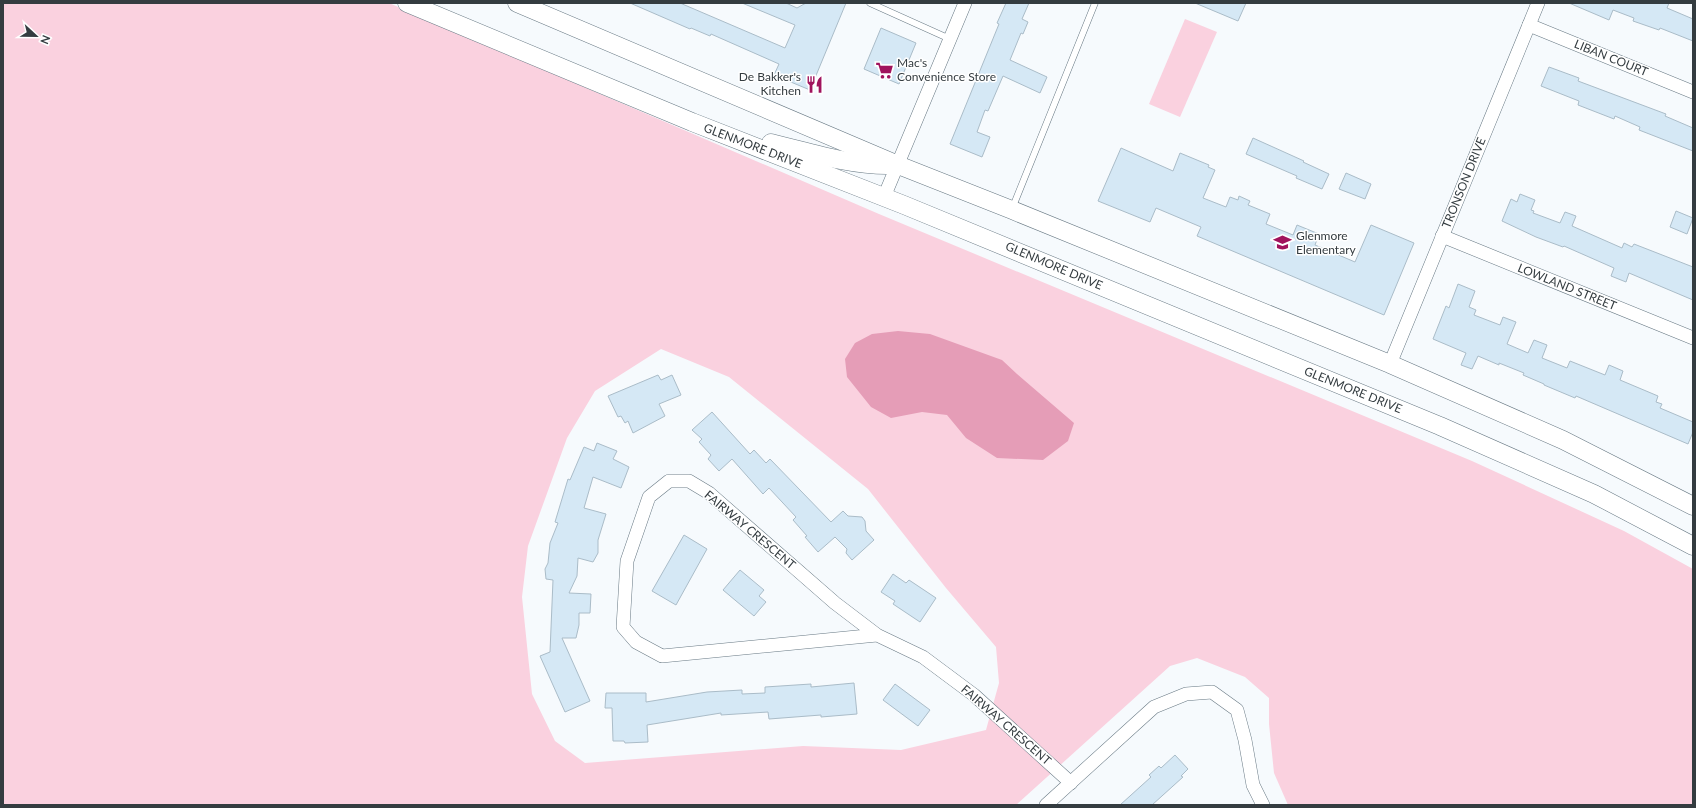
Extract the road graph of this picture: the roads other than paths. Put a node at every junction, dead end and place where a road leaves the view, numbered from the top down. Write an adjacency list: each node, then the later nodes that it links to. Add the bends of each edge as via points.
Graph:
1 (407, 3): 7 (main road, GLENMORE DRIVE)
2 (517, 3): 12 (main road)
3 (870, 3): 9 (lane)
4 (965, 3): 9 (street)
5 (1095, 3): 14 (lane)
6 (1538, 3): 8 (street, TRONSON DRIVE)
7 (434, 8): 11 (main road, GLENMORE DRIVE)
8 (1529, 25): 10 (street, LIBAN COURT); 15 (street, TRONSON DRIVE)
9 (950, 39): 12 (street)
10 (1693, 92)
11 (692, 122): 12 (main road, via 830,158 870,165); 13 (main road, GLENMORE DRIVE)
12 (898, 165): 13 (street); 14 (main road)
13 (884, 197): 19 (main road, GLENMORE DRIVE, via 1440,426 1594,494)
14 (1012, 210): 17 (main road)
15 (1442, 236): 16 (street, LOWLAND STREET); 17 (street, TRONSON DRIVE)
16 (1693, 338)
17 (1390, 364): 18 (main road, via 1563,440)
18 (1693, 506)
19 (1693, 546)
20 (877, 635): 20 (street, FAIRWAY CRESCENT, via 835,603 709,493 689,481 668,481 649,497 627,561 623,627 636,642 662,656); 21 (street, FAIRWAY CRESCENT, via 923,657 974,695)
21 (1071, 783): 22 (street); 23 (street, via 1154,707 1186,694 1212,692 1237,710 1253,785)
22 (1046, 805)
23 (1263, 805)

